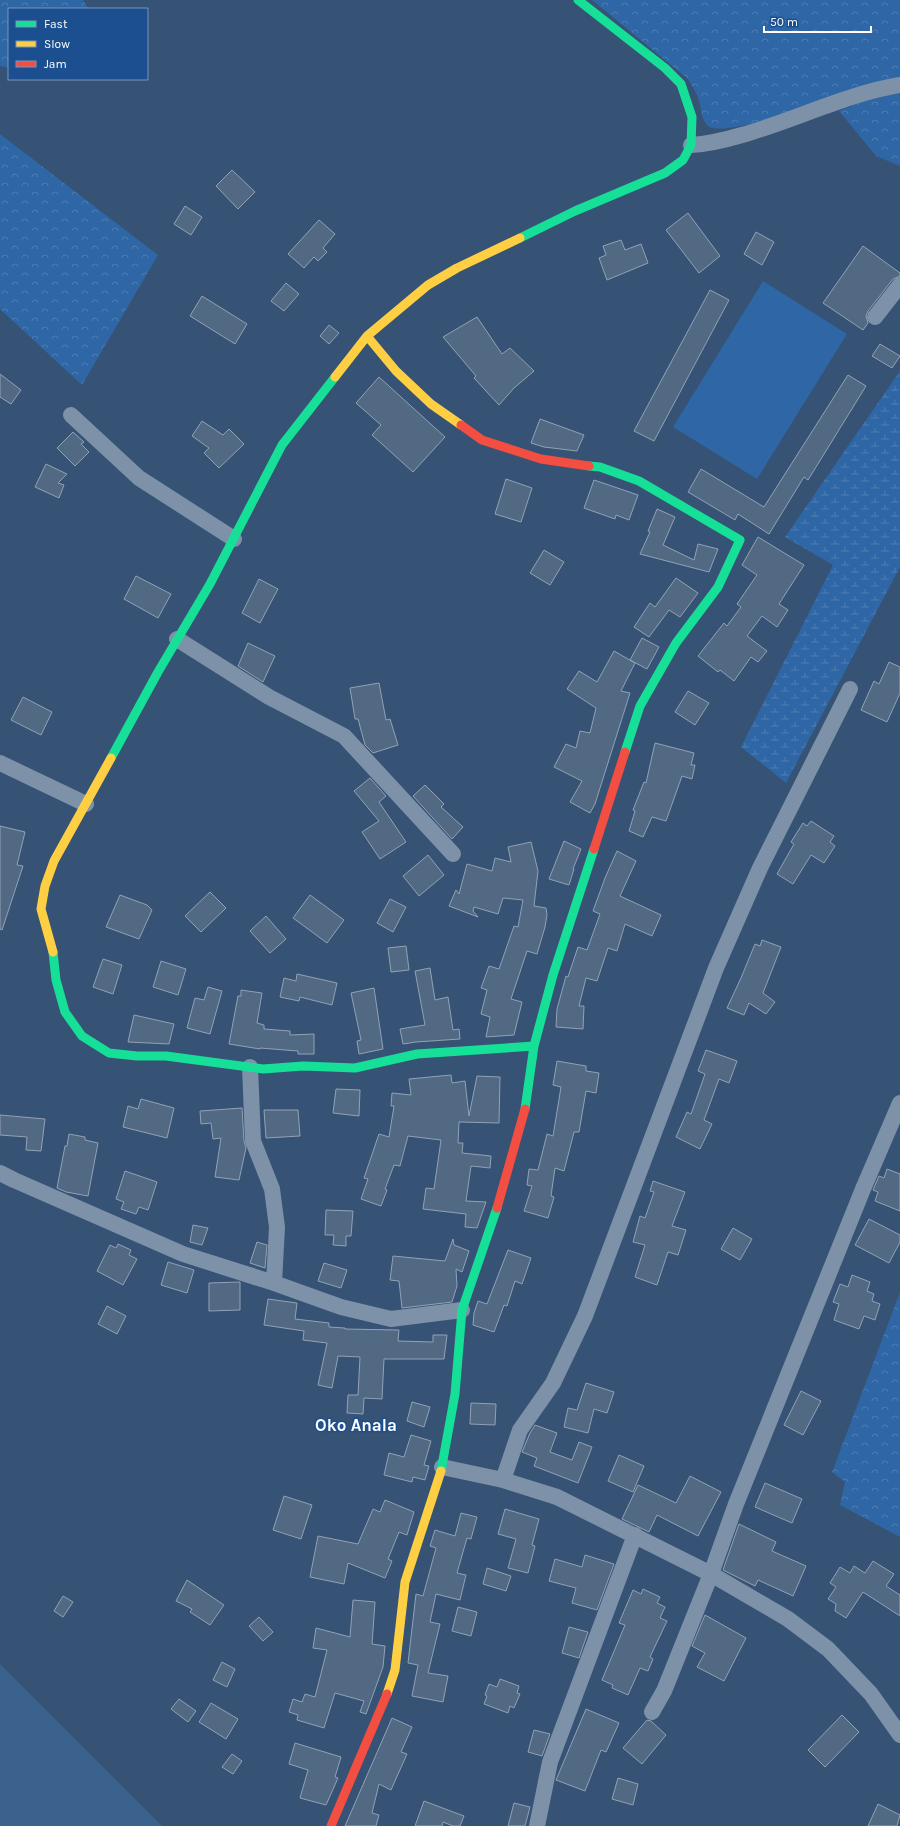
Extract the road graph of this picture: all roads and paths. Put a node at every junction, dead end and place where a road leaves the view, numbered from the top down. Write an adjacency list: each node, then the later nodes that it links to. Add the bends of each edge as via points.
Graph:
1 (578, 0): 3 (street, via 681,84 692,117)
2 (900, 85): 3 (street, via 878,89 769,127 708,144)
3 (691, 145): 6 (street, via 683,160 665,172 568,214 428,285)
4 (900, 285): 5 (street)
5 (875, 317)
6 (367, 336): 8 (street, via 282,446); 14 (street, via 396,371 431,404 482,440 541,459 600,467 639,481 740,540 718,587 676,643 640,706 553,975)
7 (71, 415): 8 (street, via 139,478)
8 (234, 538): 9 (street)
9 (177, 639): 12 (street); 13 (street, via 269,697 344,736)
10 (850, 689): 21 (street, via 760,868 716,968 585,1316 553,1383 520,1430)
11 (0, 763): 12 (street)
12 (86, 804): 15 (street, via 54,861 45,886 41,909 65,1012 82,1036 109,1053 166,1056)
13 (453, 854)
14 (534, 1046): 15 (street, via 417,1054 355,1068); 19 (street, via 524,1117 503,1192)
15 (250, 1067): 18 (street, via 253,1141 272,1189 277,1227)
16 (900, 1103): 23 (street, via 736,1504)
17 (0, 1173): 18 (street, via 183,1254)
18 (274, 1283): 19 (street, via 341,1307 391,1319)
19 (462, 1310): 20 (street, via 455,1394)
20 (442, 1467): 21 (street); 26 (street, via 405,1582 395,1670 381,1711)
21 (503, 1480): 22 (street, via 557,1497)
22 (635, 1534): 23 (street); 27 (street, via 550,1762)
23 (711, 1574): 24 (street, via 664,1690); 25 (street, via 788,1619 828,1649 870,1694)
24 (652, 1712)
25 (900, 1735)
26 (332, 1826)
27 (537, 1826)

